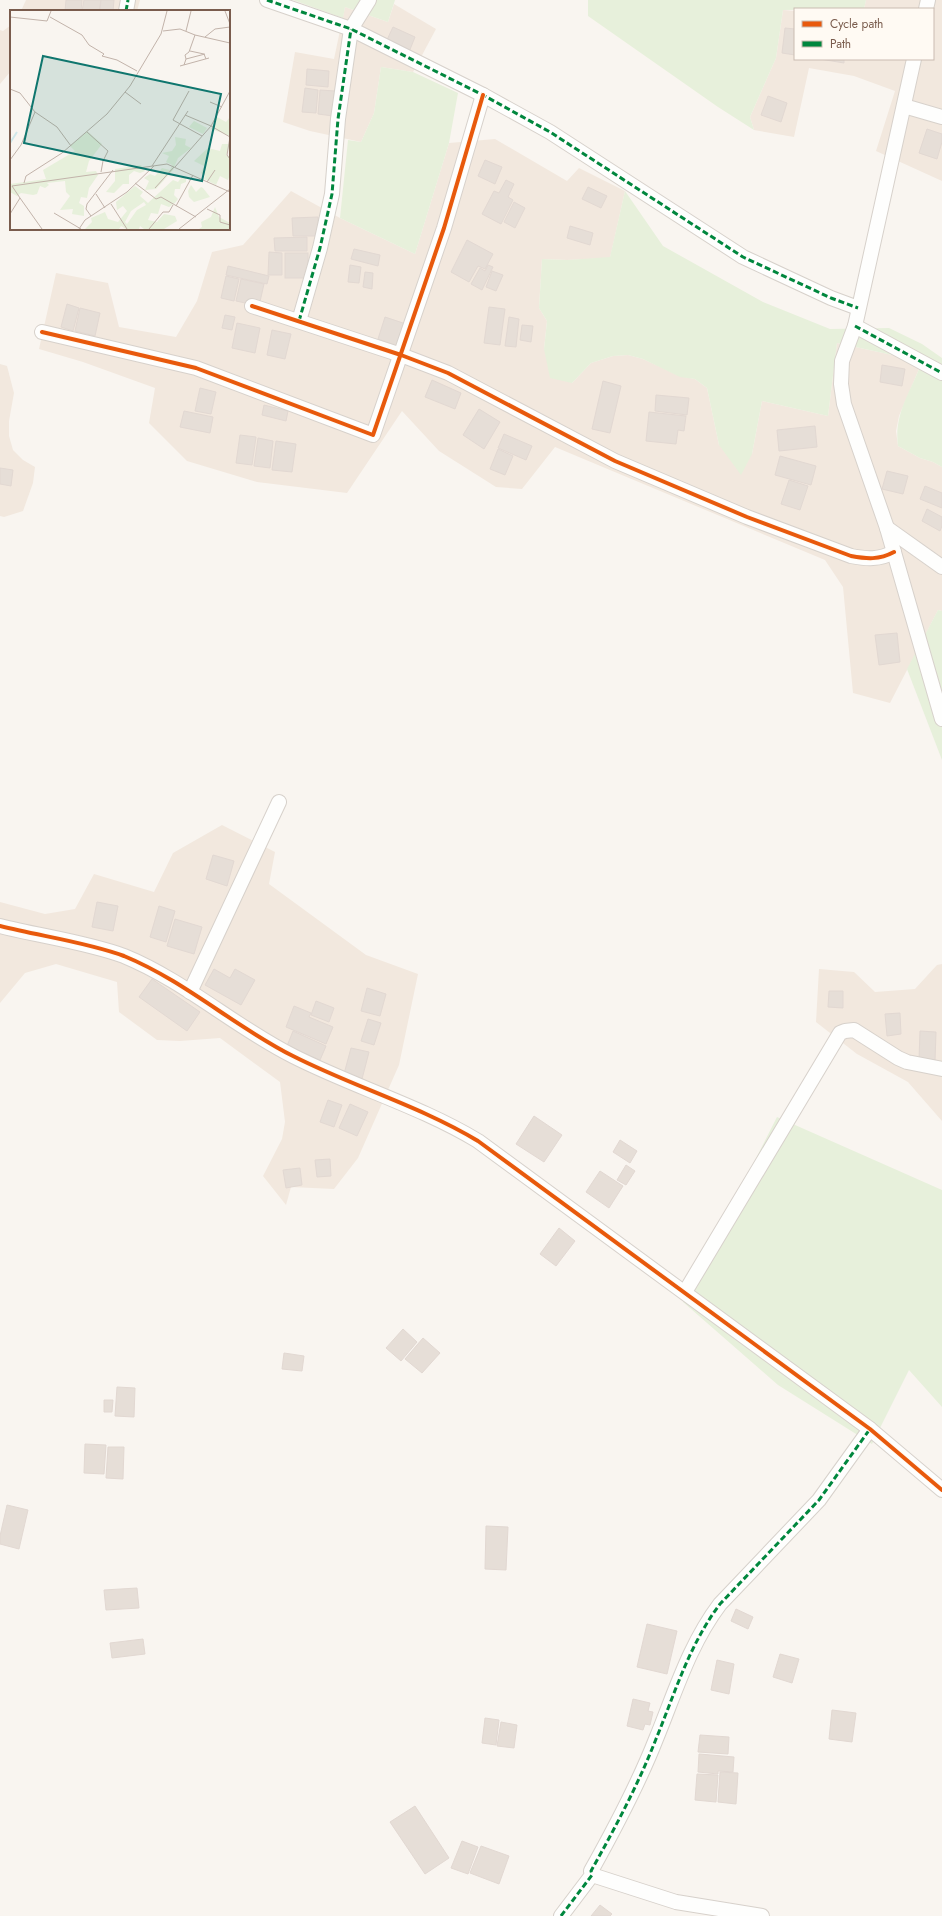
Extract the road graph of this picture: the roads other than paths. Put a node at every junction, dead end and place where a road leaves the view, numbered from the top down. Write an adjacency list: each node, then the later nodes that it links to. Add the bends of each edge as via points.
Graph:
1 (128, 0): 4 (street)
2 (267, 0): 5 (street)
3 (369, 0): 5 (street)
4 (126, 10)
5 (351, 29): 7 (street); 12 (street, via 338,118 332,194)
6 (914, 60): 8 (street)
7 (483, 95): 11 (street, via 550,132 743,257); 15 (street, via 444,228)
8 (904, 106): 9 (street); 11 (street)
9 (942, 117)
10 (252, 306): 12 (street)
11 (858, 308): 13 (street)
12 (299, 321): 15 (street)
13 (855, 326): 16 (street); 17 (street, via 842,361 841,384 844,404)
14 (42, 332): 15 (street, via 196,368 373,435)
15 (401, 355): 18 (street, via 448,373 615,461 747,517 851,556 876,559)
16 (942, 373)
17 (887, 528): 18 (street); 19 (street)
18 (894, 552): 20 (street)
19 (942, 567)
20 (942, 719)
21 (279, 802): 23 (street)
22 (0, 926): 23 (street, via 117,954)
23 (190, 992): 25 (street, via 293,1056 433,1116 478,1141)
24 (942, 1069): 25 (street, via 898,1058 854,1030 840,1033)
25 (685, 1292): 26 (street)
26 (870, 1429): 27 (street); 28 (street, via 819,1500 709,1618 686,1664 656,1741 620,1819 591,1871)
27 (942, 1490)
28 (592, 1875): 29 (street); 30 (street, via 676,1902)
29 (561, 1916)
30 (762, 1916)

